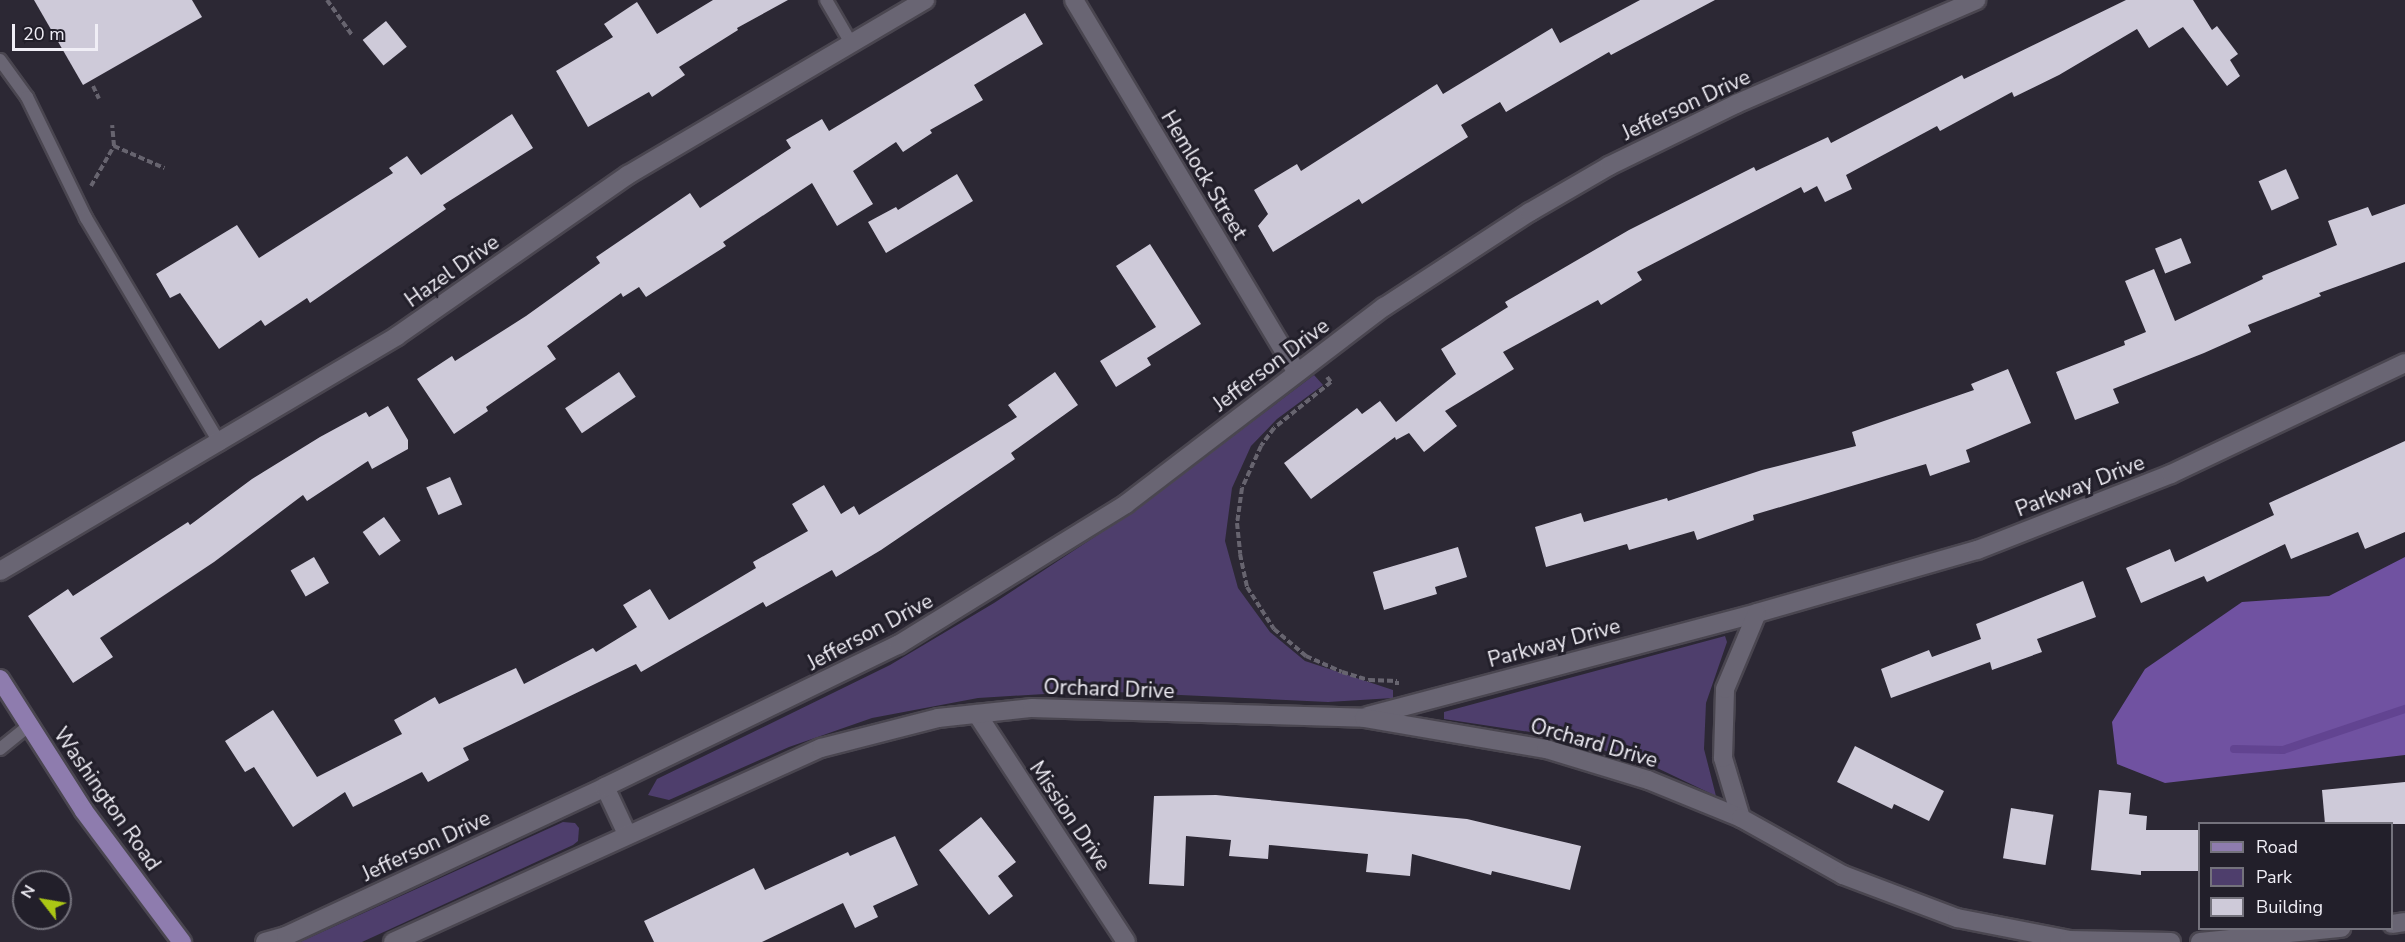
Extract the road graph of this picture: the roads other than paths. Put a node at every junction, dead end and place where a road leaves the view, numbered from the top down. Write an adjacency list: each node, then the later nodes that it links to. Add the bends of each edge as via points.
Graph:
1 (826, 0): 5 (lane)
2 (925, 0): 5 (street, Hazel Drive)
3 (1074, 0): 8 (street, Hemlock Street)
4 (1976, 0): 8 (street, Jefferson Drive, via 1736,104 1609,166 1447,265)
5 (851, 43): 9 (street, Hazel Drive, via 628,174 397,336)
6 (0, 60): 9 (lane, via 27,97 77,203)
7 (2405, 363): 11 (street, Parkway Drive, via 2171,474 1988,545)
8 (1297, 372): 17 (street, Jefferson Drive, via 1126,504 956,612 840,676)
9 (220, 444): 10 (street, Hazel Drive)
10 (0, 571)
11 (1757, 613): 14 (street, Parkway Drive); 18 (street, via 1725,689 1723,758)
12 (0, 679): 15 (main road, Washington Road)
13 (977, 714): 14 (street, Orchard Drive, via 1032,708); 19 (street, via 905,725 821,748); 24 (street, Mission Drive)
14 (1364, 718): 18 (street, Orchard Drive, via 1546,749 1648,780)
15 (28, 726): 16 (lane); 21 (main road, Washington Road, via 84,811)
16 (0, 749)
17 (605, 787): 19 (street); 22 (street, Jefferson Drive)
18 (1742, 818): 25 (street, Orchard Drive, via 1843,875 1957,918 2069,940)
19 (627, 834): 23 (street)
20 (2321, 930): 26 (street)
21 (182, 942)
22 (266, 942)
23 (393, 942)
24 (1126, 942)
25 (2171, 942)
26 (2200, 942)

